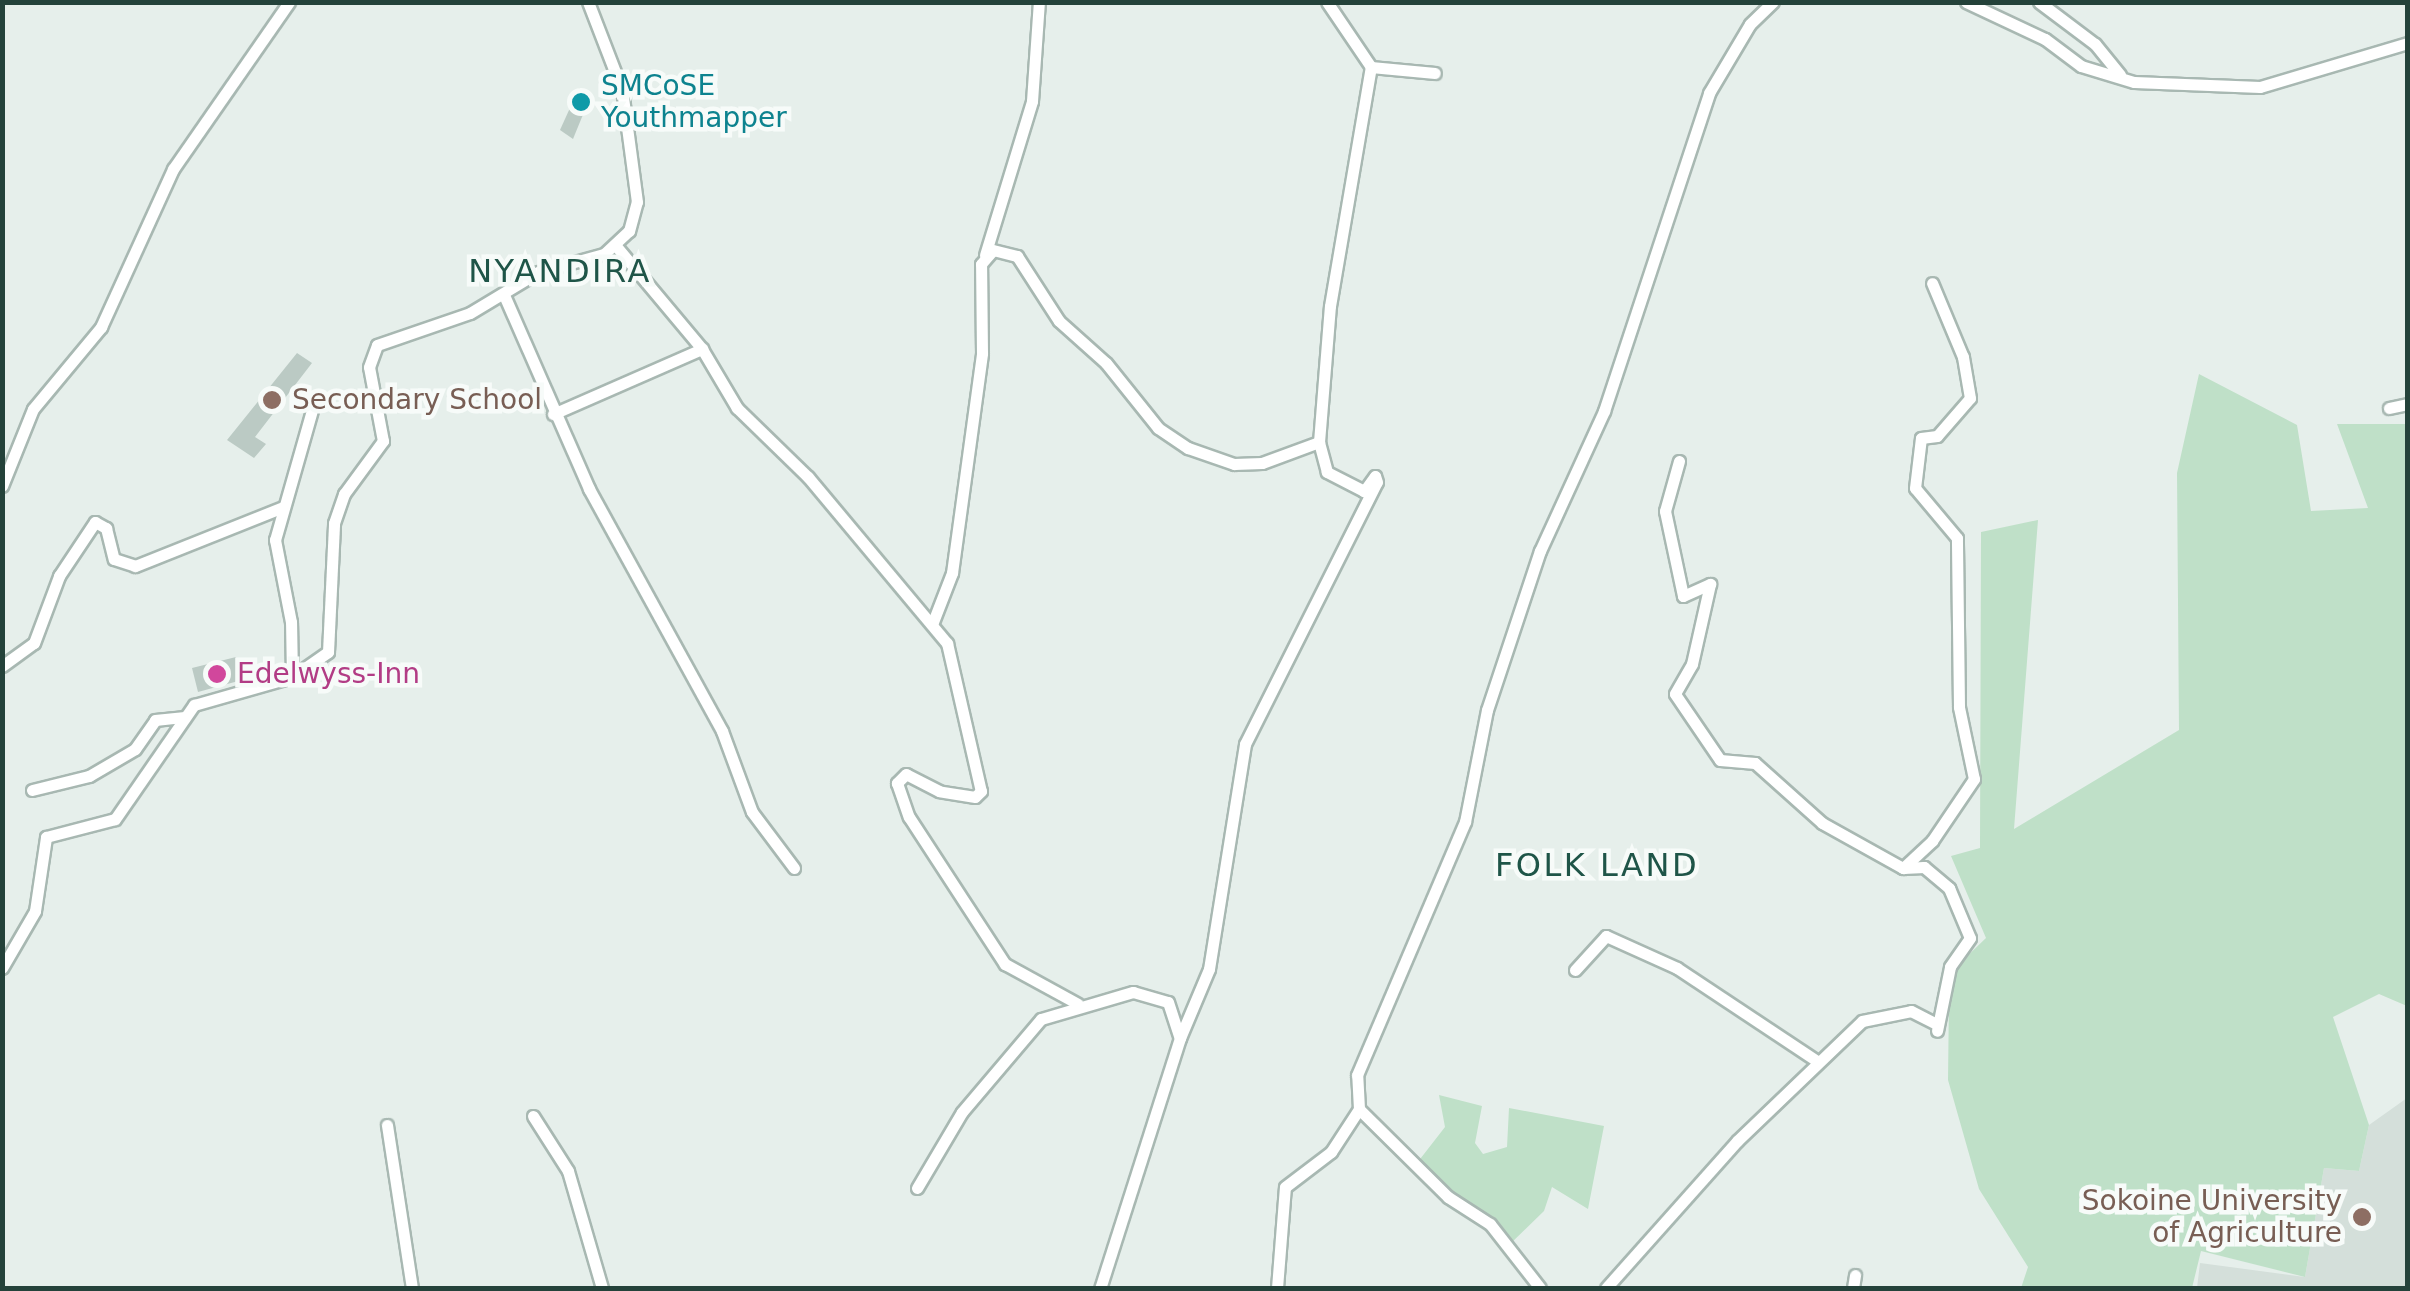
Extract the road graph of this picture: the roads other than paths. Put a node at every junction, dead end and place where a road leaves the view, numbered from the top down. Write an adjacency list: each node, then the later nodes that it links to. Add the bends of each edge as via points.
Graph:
1 (289, 2): 23 (street, via 173,169 102,327 34,409)
2 (588, 2): 12 (street, via 622,90 636,188 636,215)
3 (1039, 2): 13 (street, via 1032,101)
4 (1327, 2): 9 (street)
5 (1773, 2): 37 (street, via 1728,56 1689,148 1604,411 1540,551 1487,710 1465,822 1360,1066)
6 (1966, 2): 11 (street, via 2081,66)
7 (2039, 2): 11 (street, via 2096,44)
8 (2408, 43): 11 (street, via 2260,87)
9 (1371, 67): 10 (street); 21 (street, via 1330,306)
10 (1435, 73)
11 (2121, 76)
12 (616, 246): 15 (street, via 538,272); 16 (street)
13 (985, 255): 21 (street, via 1017,256 1059,321 1106,362 1158,428 1188,448 1234,464 1262,463); 25 (street, via 963,502 952,573)
14 (1932, 283): 31 (street, via 1963,357 1970,398 1937,436 1921,438 1916,488 1956,538 1959,707 1974,779 1932,842)
15 (504, 295): 20 (street); 27 (street, via 369,355 383,441 344,494 334,524 328,652)
16 (702, 349): 20 (street); 25 (street, via 736,408)
17 (2408, 404): 18 (street)
18 (2389, 408)
19 (312, 410): 24 (street)
20 (553, 414): 30 (street, via 670,646 722,731 752,812)
21 (1319, 442): 35 (street, via 1327,472 1358,481 1364,491 1375,476 1374,500 1316,597 1245,744 1208,969)
22 (1679, 461): 31 (street, via 1665,511 1684,596 1710,584 1692,664 1675,694 1692,727 1720,760 1755,764 1822,823)
23 (2, 486)
24 (283, 507): 26 (street, via 135,566 114,560 106,528 95,522 59,576 34,643); 27 (street, via 275,564 291,622)
25 (934, 622): 34 (street, via 947,643 981,791 975,797 939,791 902,773 897,784 910,818 1006,964)
26 (2, 666)
27 (292, 676): 28 (street, via 206,698)
28 (185, 717): 29 (street, via 155,720 134,749 89,776); 32 (street, via 115,819 46,837 36,911)
29 (32, 790)
30 (794, 868)
31 (1903, 868): 36 (street, via 1924,867 1948,888 1970,938 1950,967 1937,1028 1911,1011 1877,1016)
32 (2, 968)
33 (1575, 970): 36 (street, via 1606,936 1738,1005)
34 (1078, 1004): 35 (street, via 1146,993 1177,1014); 40 (street, via 1027,1029 944,1136)
35 (1180, 1038): 43 (street)
36 (1817, 1060): 46 (street)
37 (1359, 1109): 44 (street, via 1331,1152 1285,1186); 45 (street, via 1448,1197 1490,1224)
38 (533, 1116): 42 (street, via 568,1171)
39 (387, 1125): 41 (street)
40 (918, 1188)
41 (412, 1288)
42 (602, 1288)
43 (1100, 1288)
44 (1276, 1288)
45 (1540, 1288)
46 (1606, 1288)

